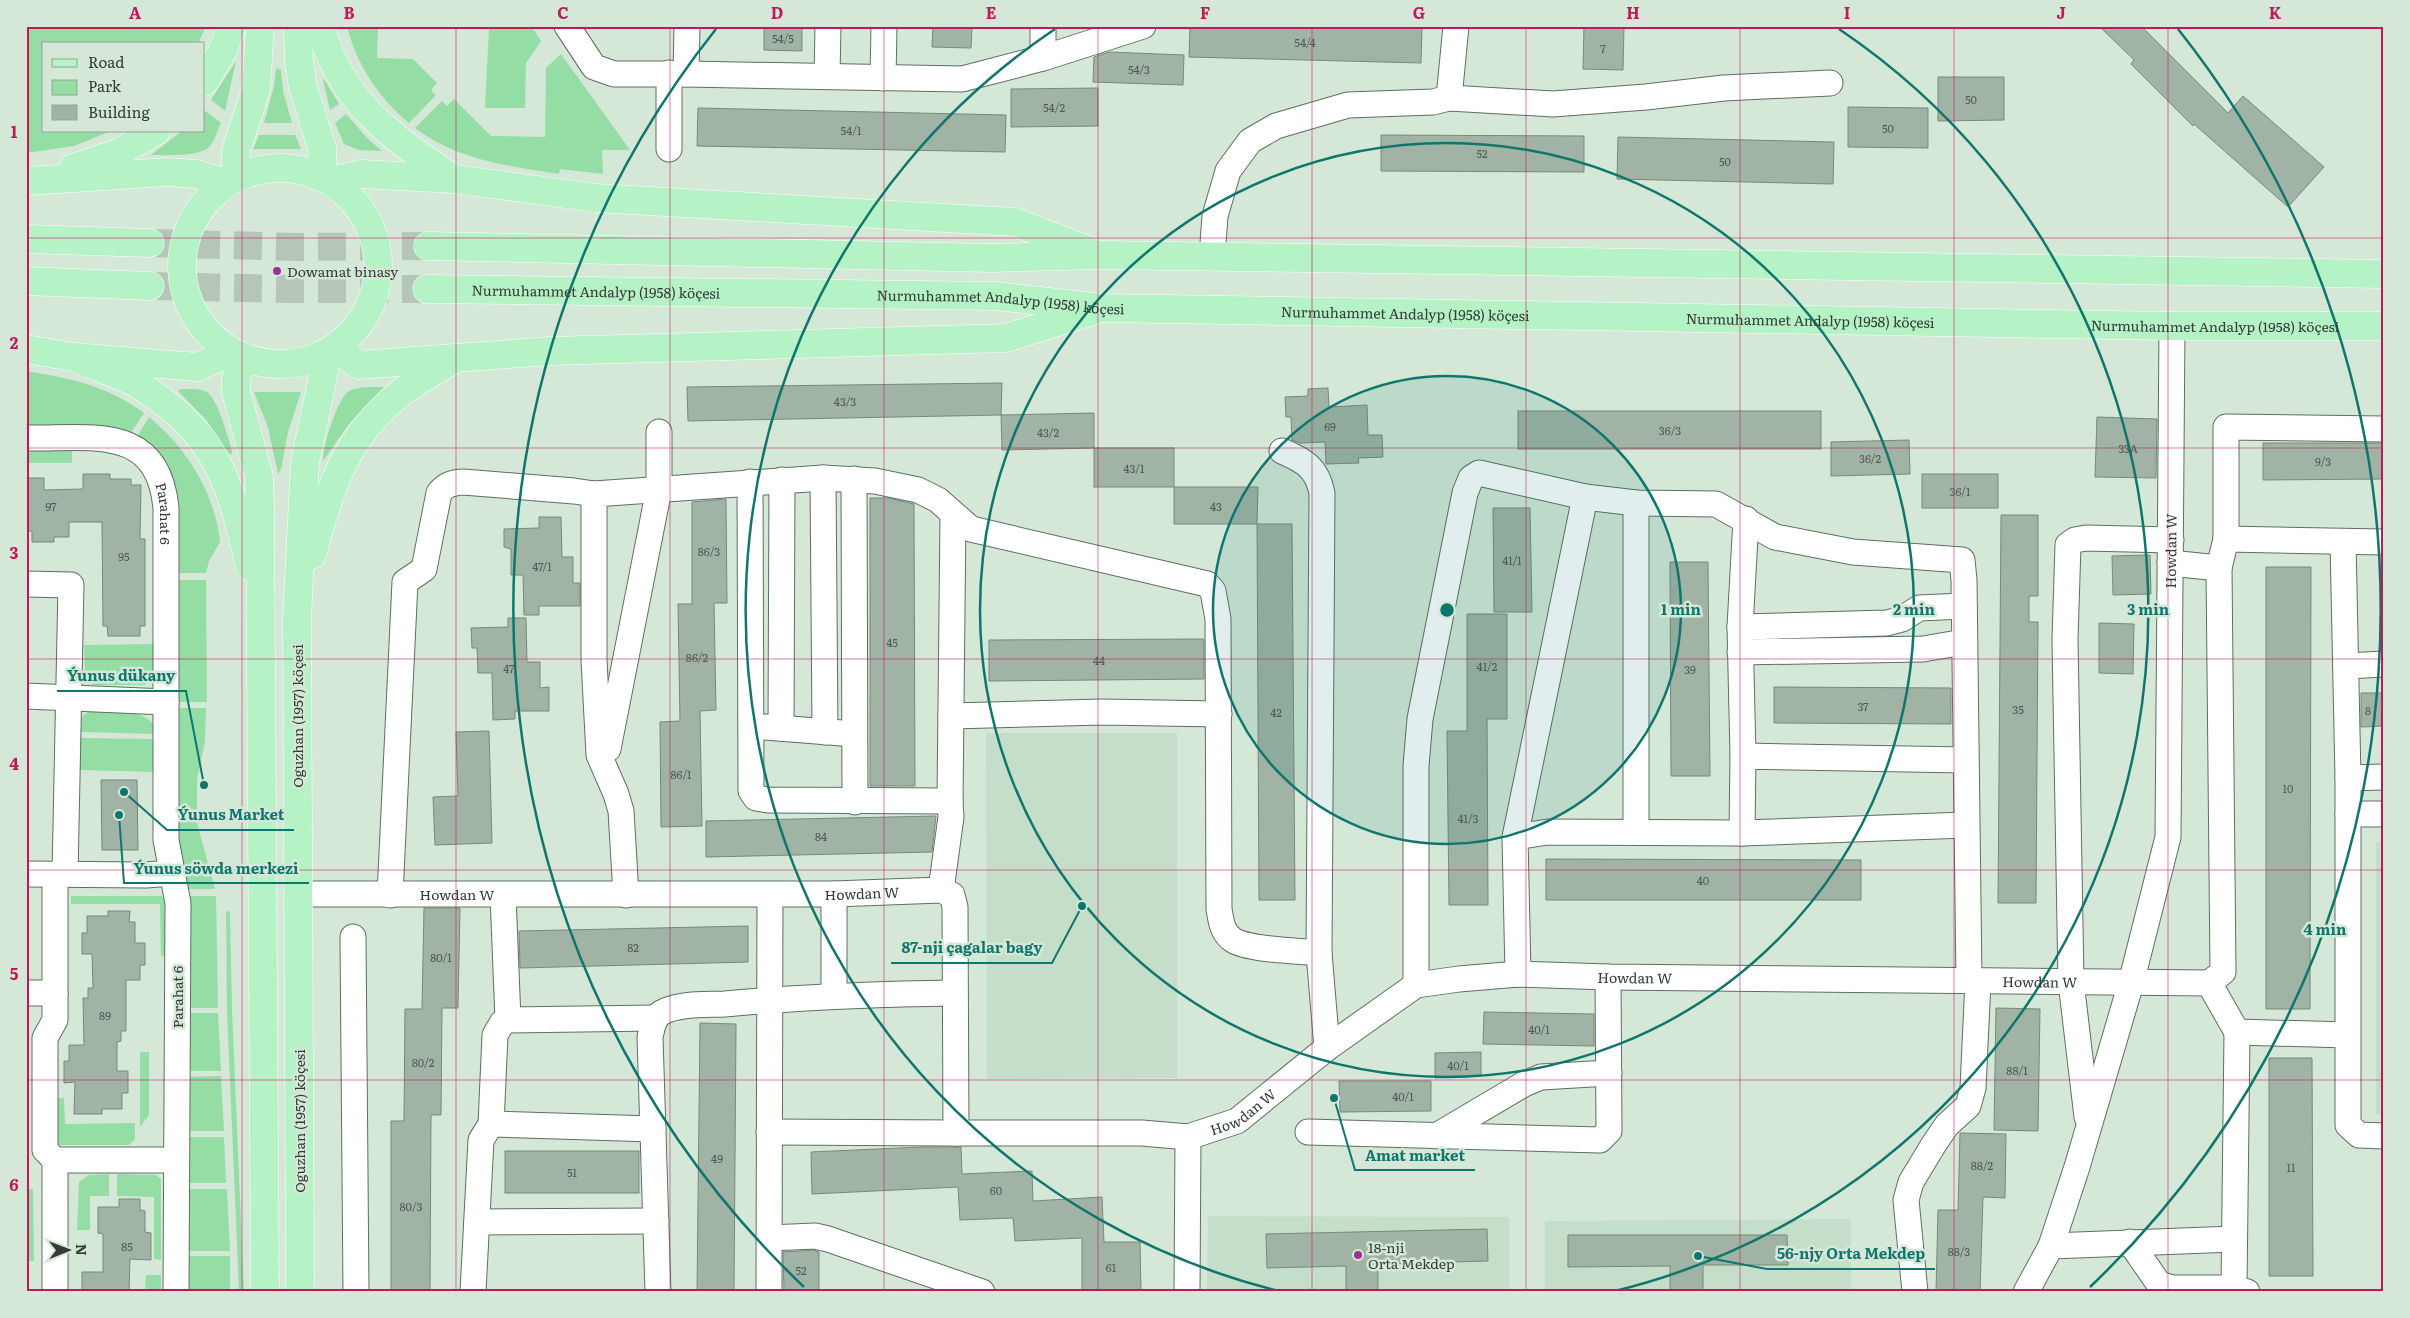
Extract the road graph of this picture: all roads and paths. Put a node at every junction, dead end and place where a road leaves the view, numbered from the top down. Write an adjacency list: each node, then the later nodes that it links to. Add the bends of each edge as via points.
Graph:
1 (232, 26): 16 (main road, via 223,50)
2 (260, 26): 23 (main road, via 256,90 236,151)
3 (298, 26): 21 (main road, via 303,87 322,148)
4 (320, 26): 22 (main road, via 340,77 362,107 413,153)
5 (567, 26): 13 (street, via 594,67 614,74)
6 (687, 26): 13 (street)
7 (828, 26): 14 (street)
8 (884, 26): 15 (street)
9 (1043, 26): 12 (street)
10 (1143, 26): 12 (street)
11 (1456, 26): 18 (street)
12 (1042, 58): 15 (street, via 962,79)
13 (677, 73): 14 (street); 20 (street)
14 (827, 76): 15 (street)
15 (883, 78)
16 (205, 80)
17 (1830, 83): 18 (street, via 1724,88 1553,104)
18 (1449, 98): 29 (street, via 1433,102 1348,105 1276,126 1250,141 1228,171 1216,216)
19 (154, 132): 24 (main road, via 118,153)
20 (669, 149)
21 (326, 179): 22 (main road, via 361,174); 23 (main road, via 294,168 265,168); 38 (main road, via 343,190 364,216 372,231 378,263 376,288 368,311 348,338)
22 (454, 179): 28 (main road, via 596,198 1015,222)
23 (232, 180): 24 (main road, via 167,172); 39 (main road, via 214,193 193,220 183,252 182,269 183,285 195,317 205,331)
24 (26, 181)
25 (26, 238): 26 (main road)
26 (150, 243)
27 (428, 246): 28 (main road, via 991,258)
28 (1100, 255): 29 (main road)
29 (1212, 256): 30 (main road)
30 (2384, 274)
31 (26, 281): 32 (main road)
32 (150, 286)
33 (427, 289): 34 (main road, Nurmuhammet Andalyp (1958) köçesi, via 996,296)
34 (1102, 308): 35 (main road, Nurmuhammet Andalyp (1958) köçesi); 41 (main road, via 1006,338 560,351)
35 (2172, 326): 36 (main road, Nurmuhammet Andalyp (1958) köçesi); 59 (street, Howdan W)
36 (2384, 326)
37 (26, 349): 40 (main road)
38 (331, 350): 39 (main road, via 308,361 286,365 257,362); 41 (main road, via 359,365); 64 (main road, Oguzhan (1957) köçesi, via 305,462)
39 (237, 355): 40 (main road, via 197,367); 63 (main road, via 236,392 260,477)
40 (73, 357): 63 (main road, via 131,381 184,417 200,435 216,458 235,502)
41 (456, 358): 64 (main road, via 381,410 360,434 342,463 326,501)
42 (2384, 429): 56 (street, via 2226,427)
43 (659, 432): 50 (street)
44 (26, 438): 72 (street, Parahat 6, via 122,442 140,451 158,471 166,508)
45 (1282, 451): 103 (street, via 1310,466 1319,479 1322,494)
46 (823, 478): 47 (street); 48 (street); 77 (street)
47 (854, 479): 54 (street, via 918,490 938,500); 78 (street)
48 (782, 480): 49 (street); 76 (street)
49 (750, 482): 50 (street); 75 (street)
50 (659, 489): 51 (street); 81 (street)
51 (594, 494): 81 (street, via 594,660 599,755); 99 (street, via 463,482 444,486 439,493 424,569 405,582)
52 (1585, 497): 53 (street); 91 (street); 110 (street, via 1479,473 1471,478 1465,493 1420,719)
53 (1636, 503): 55 (street, via 1716,504); 89 (street)
54 (953, 515): 73 (street, via 971,529 989,534 1207,584 1213,591 1218,619); 74 (street)
55 (1746, 519): 62 (street, via 1775,537 1853,552 1962,560); 65 (street)
56 (2226, 539): 57 (street); 60 (street)
57 (2343, 542): 58 (street); 69 (street)
58 (2384, 542)
59 (2171, 552): 60 (street); 107 (street, via 2086,538 2068,545 2065,639); 108 (street, Howdan W, via 2168,837)
60 (2220, 568): 109 (street, via 2223,972)
61 (26, 584): 71 (street, via 71,585)
62 (1964, 606): 65 (street, via 1919,608 1902,620 1887,623); 66 (street)
63 (262, 615): 142 (main road)
64 (297, 617): 96 (main road, Oguzhan (1957) köçesi)
65 (1740, 627): 67 (street)
66 (1964, 642): 67 (street, via 1923,649); 80 (street)
67 (1740, 652): 79 (street)
68 (2384, 664): 69 (street)
69 (2346, 666): 83 (street)
70 (26, 696): 71 (street)
71 (68, 698): 72 (street); 94 (street)
72 (166, 702): 92 (street, Parahat 6, via 166,840)
73 (1219, 714): 74 (street, via 1102,712); 103 (street, via 1219,908 1223,929 1233,940 1254,946)
74 (951, 716): 84 (street)
75 (751, 725): 76 (street); 85 (street, via 751,791 756,798)
76 (781, 728): 77 (street)
77 (825, 732): 78 (street)
78 (854, 734): 85 (street)
79 (1743, 756): 80 (street); 90 (street)
80 (1965, 760): 88 (street)
81 (604, 766): 101 (street, via 621,811)
82 (2384, 777): 83 (street)
83 (2348, 778): 86 (street)
84 (950, 801): 85 (street); 95 (street, via 951,817)
85 (854, 802)
86 (2348, 814): 87 (street); 119 (street)
87 (2384, 814)
88 (1966, 825): 90 (street); 106 (street)
89 (1636, 831): 90 (street); 91 (street, via 1548,832)
90 (1742, 833)
91 (1514, 837): 104 (street)
92 (172, 873): 94 (street); 132 (street, Parahat 6, via 178,903)
93 (26, 874): 94 (street)
94 (60, 874): 112 (street)
95 (941, 890): 98 (street, Howdan W); 113 (street, via 952,895 955,907)
96 (298, 894): 99 (street, Howdan W); 143 (main road, Oguzhan (1957) köçesi)
97 (770, 894): 98 (street, Howdan W); 101 (street, Howdan W); 115 (street)
98 (834, 894): 114 (street)
99 (390, 895): 100 (street, Howdan W)
100 (503, 895): 101 (street, Howdan W); 117 (street)
101 (626, 895)
102 (353, 937): 144 (street)
103 (1319, 953): 120 (street)
104 (1518, 974): 105 (street, Howdan W); 110 (street, Howdan W)
105 (1608, 977): 106 (street, Howdan W); 121 (street)
106 (1974, 981): 107 (street, Howdan W); 150 (street, via 1973,1088 1968,1106 1946,1125 1911,1182 1906,1200)
107 (2071, 982): 108 (street, Howdan W); 124 (street)
108 (2131, 983): 109 (street, Howdan W); 124 (street, Howdan W)
109 (2209, 984): 118 (street)
110 (1416, 985): 120 (street, Howdan W)
111 (26, 993): 112 (street)
112 (56, 993): 131 (street, via 55,1020 45,1038)
113 (954, 993): 114 (street); 127 (street)
114 (834, 995): 115 (street)
115 (769, 1000): 116 (street, via 677,1008 661,1012); 125 (street)
116 (656, 1018): 117 (street); 123 (street, via 650,1037)
117 (508, 1020): 122 (street, via 502,1023 495,1036)
118 (2237, 1032): 119 (street); 136 (street)
119 (2347, 1035): 129 (street, via 2348,1125 2359,1135)
120 (1327, 1048): 130 (street, Howdan W, via 1237,1121)
121 (1609, 1073): 128 (street, via 1541,1076); 128 (street, via 1609,1131 1600,1140)
122 (491, 1124): 123 (street); 134 (street, via 481,1140)
123 (653, 1128): 133 (street)
124 (2088, 1129): 138 (street, Howdan W)
125 (769, 1132): 127 (street, Howdan W); 135 (street)
126 (1308, 1132): 128 (street)
127 (956, 1133): 130 (street, Howdan W, via 1142,1132)
128 (1436, 1136)
129 (2384, 1136)
130 (1188, 1137): 149 (street)
131 (42, 1153): 132 (street); 140 (street)
132 (176, 1160): 141 (street, Parahat 6)
133 (656, 1221): 134 (street); 146 (street)
134 (477, 1222): 145 (street)
135 (769, 1238): 147 (street); 148 (street, via 815,1236 828,1239)
136 (2234, 1239): 137 (street); 139 (street)
137 (2130, 1242): 138 (street); 139 (street, via 2159,1284 2172,1288)
138 (2051, 1246): 151 (street, Howdan W)
139 (2241, 1290)
140 (55, 1292)
141 (176, 1292)
142 (265, 1292)
143 (300, 1292)
144 (356, 1292)
145 (472, 1292)
146 (658, 1292)
147 (769, 1292)
148 (982, 1292)
149 (1187, 1292)
150 (1915, 1292)
151 (2026, 1292)

